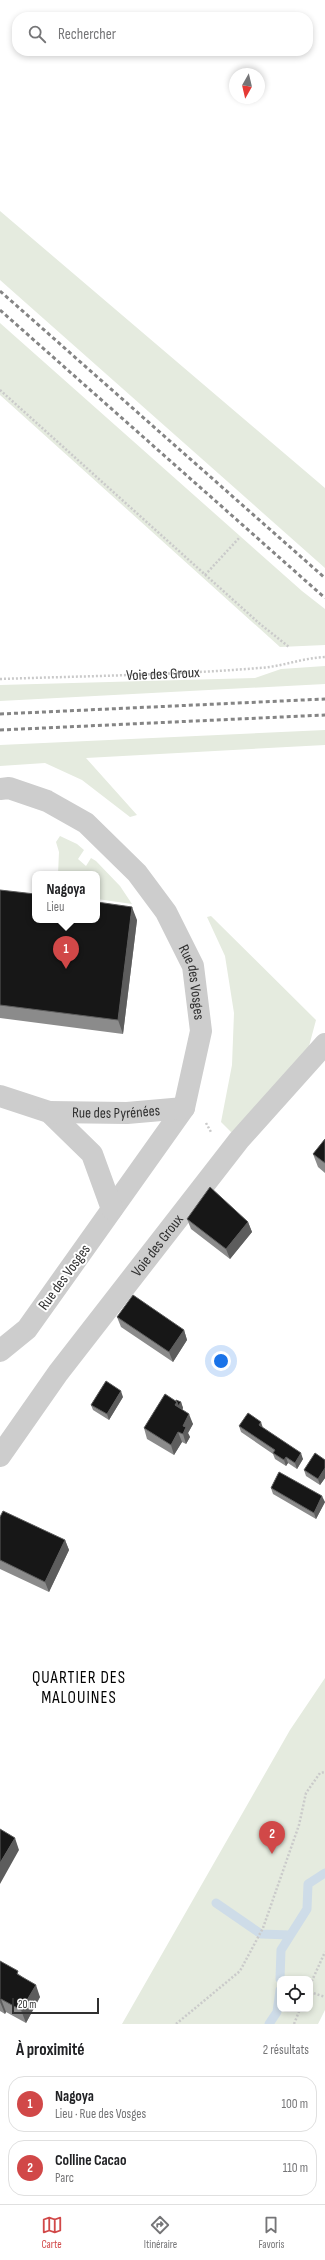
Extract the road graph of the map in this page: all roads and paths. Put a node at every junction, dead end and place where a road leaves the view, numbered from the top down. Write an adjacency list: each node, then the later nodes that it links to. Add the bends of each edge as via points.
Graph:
1 (0, 390): 3 (path)
2 (240, 537): 3 (path)
3 (205, 575): 4 (path)
4 (289, 647)
5 (325, 657): 6 (path, Voie des Groux, via 305,658 261,668 143,675)
6 (0, 679)
7 (0, 789): 10 (street, Rue des Vosges, via 9,788 47,801 86,823 137,873 166,912 193,966 201,1031)
8 (325, 1044): 14 (street, Voie des Groux, via 239,1140 58,1373)
9 (0, 1096): 11 (street, Rue des Pyrénées)
10 (184, 1108): 11 (street, Rue des Pyrénées, via 127,1113); 12 (street, Rue des Vosges)
11 (49, 1112): 12 (street, Rue des Pyrénées, via 92,1154)
12 (112, 1208): 13 (street, Rue des Vosges, via 26,1329)
13 (0, 1350)
14 (0, 1456)
15 (325, 1772): 21 (path, via 320,1773 306,1793 299,1825 263,1928 240,1971)
16 (325, 1952): 17 (path)
17 (313, 1978)
18 (313, 1993): 19 (path)
19 (325, 1997)
20 (299, 2012): 22 (path)
21 (176, 2024)
22 (294, 2024)

